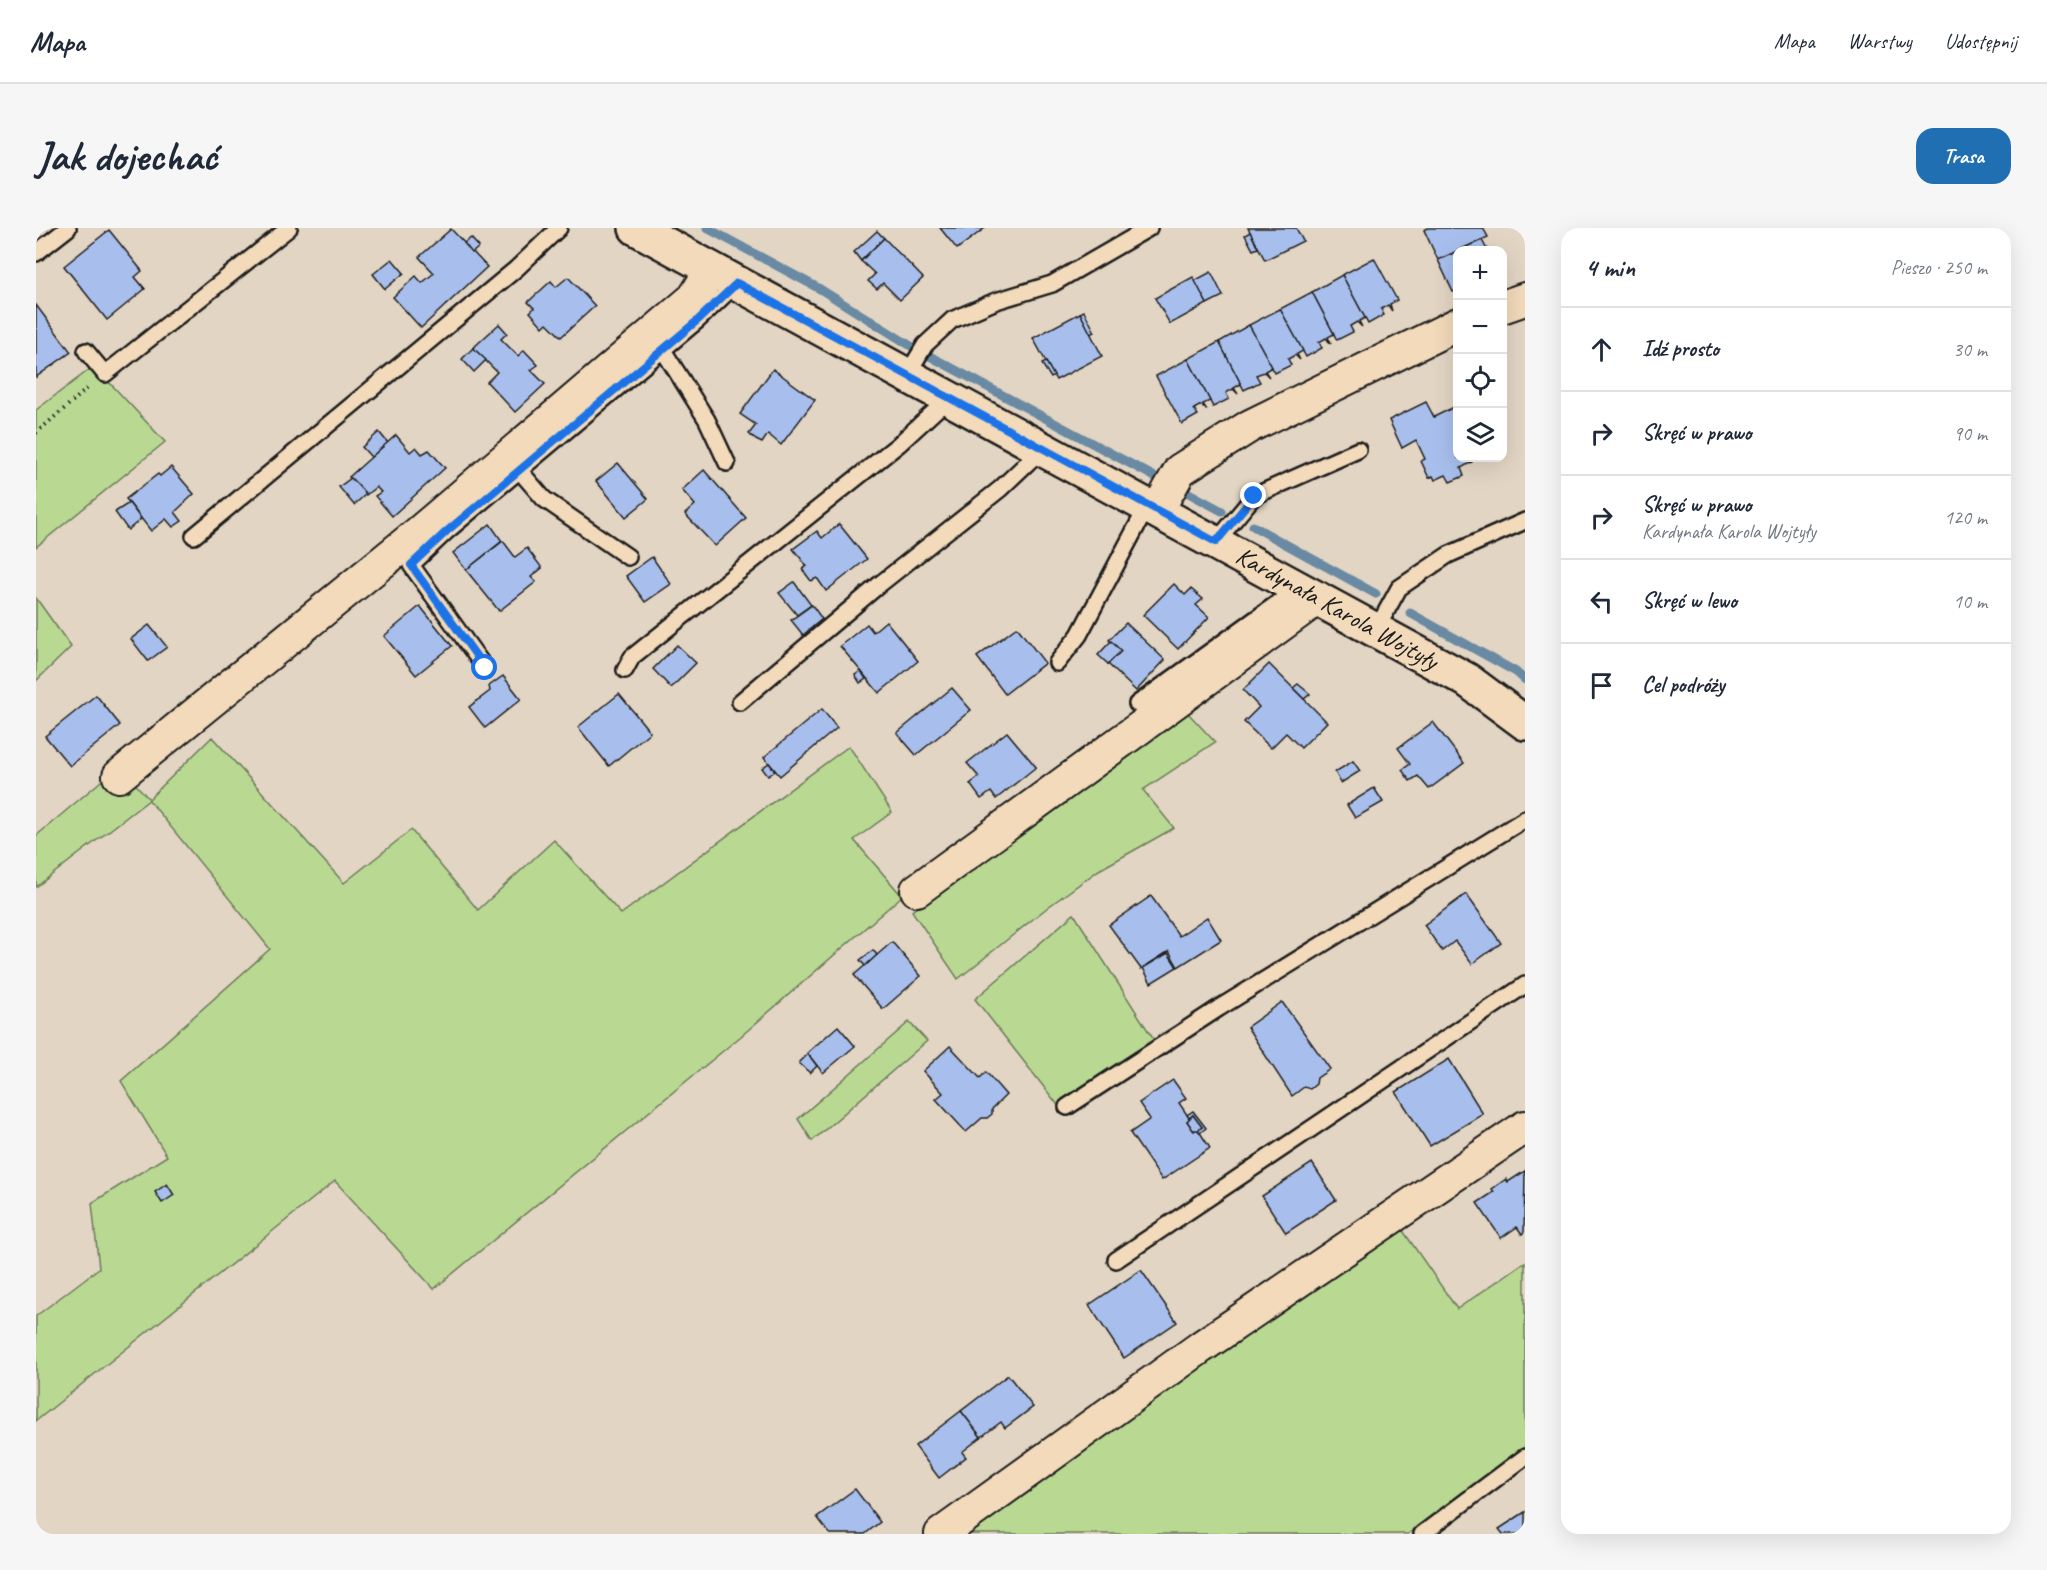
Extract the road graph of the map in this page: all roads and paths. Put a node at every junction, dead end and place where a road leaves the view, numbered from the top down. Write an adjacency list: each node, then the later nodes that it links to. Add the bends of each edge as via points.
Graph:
1 (68, 228): 6 (lane)
2 (289, 228): 14 (lane)
3 (559, 228): 23 (lane, via 498,284)
4 (636, 228): 7 (street, Kardynała Karola Wojtyły)
5 (1149, 228): 13 (lane, via 1052,284 952,320 925,345)
6 (36, 254)
7 (724, 276): 11 (lane); 13 (street, Kardynała Karola Wojtyły); 34 (street, via 417,534)
8 (1525, 298): 9 (street)
9 (1507, 305)
10 (1453, 326): 21 (street, via 1250,426 1180,470)
11 (663, 350): 19 (lane, via 707,420); 20 (lane)
12 (86, 351): 14 (lane)
13 (912, 368): 15 (street, Kardynała Karola Wojtyły)
14 (105, 374): 16 (path)
15 (949, 398): 17 (street, Kardynała Karola Wojtyły); 30 (lane, via 899,444 632,657)
16 (36, 434)
17 (1042, 449): 21 (street, Kardynała Karola Wojtyły); 31 (lane, via 1000,489)
18 (1358, 450): 24 (lane, via 1254,496)
19 (727, 463)
20 (519, 470): 25 (lane, via 544,499); 29 (lane, via 411,565)
21 (1152, 508): 24 (street, Kardynała Karola Wojtyły); 28 (lane, via 1080,635)
22 (1525, 521): 27 (lane, via 1448,555 1399,588)
23 (194, 536)
24 (1216, 542): 26 (street, Kardynała Karola Wojtyły)
25 (628, 557)
26 (1308, 592): 27 (street, Kardynała Karola Wojtyły); 32 (lane, via 1282,600); 36 (street)
27 (1376, 630): 33 (street, Kardynała Karola Wojtyły, via 1467,680)
28 (1058, 663)
29 (485, 668)
30 (625, 670)
31 (740, 702)
32 (1137, 704)
33 (1525, 723)
34 (119, 776)
35 (1525, 819): 38 (lane)
36 (917, 890)
37 (1525, 985): 40 (lane)
38 (1067, 1107)
39 (1525, 1126): 42 (street, via 1201,1347)
40 (1116, 1260)
41 (1525, 1457): 43 (lane)
42 (941, 1534)
43 (1422, 1534)

